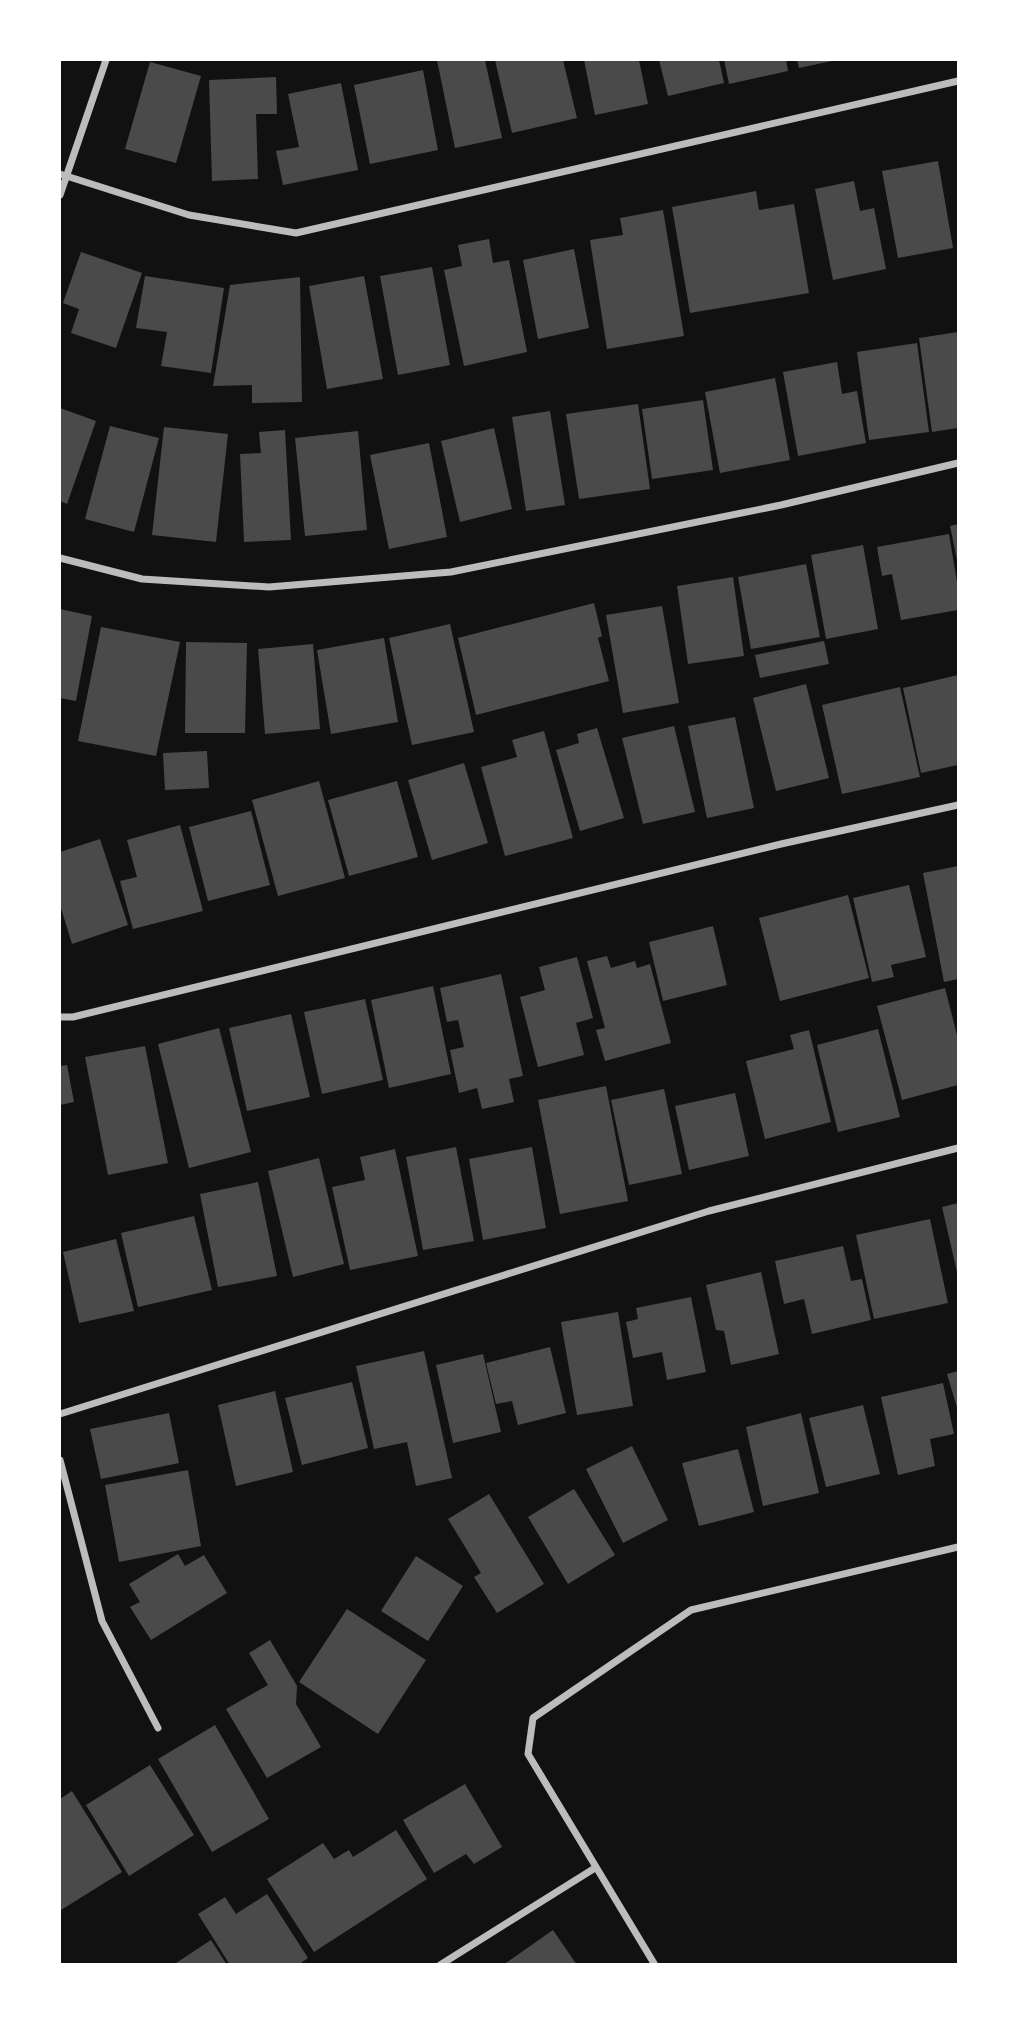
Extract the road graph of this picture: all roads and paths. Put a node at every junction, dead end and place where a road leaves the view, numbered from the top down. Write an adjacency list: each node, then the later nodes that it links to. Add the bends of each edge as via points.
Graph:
1 (106, 60): 3 (street)
2 (958, 81): 3 (street, via 296,233 189,215)
3 (63, 175): 4 (street)
4 (60, 195)
5 (958, 463): 6 (street, via 781,505 450,572 269,587 142,579)
6 (60, 558)
7 (958, 805): 8 (street)
8 (60, 1017)
9 (958, 1148): 10 (street, via 709,1211)
10 (60, 1414)
11 (60, 1460): 13 (street, via 102,1621)
12 (958, 1547): 14 (street, via 691,1610 533,1718 528,1754)
13 (158, 1728)
14 (595, 1868): 15 (street); 16 (street)
15 (440, 1965)
16 (655, 1965)

